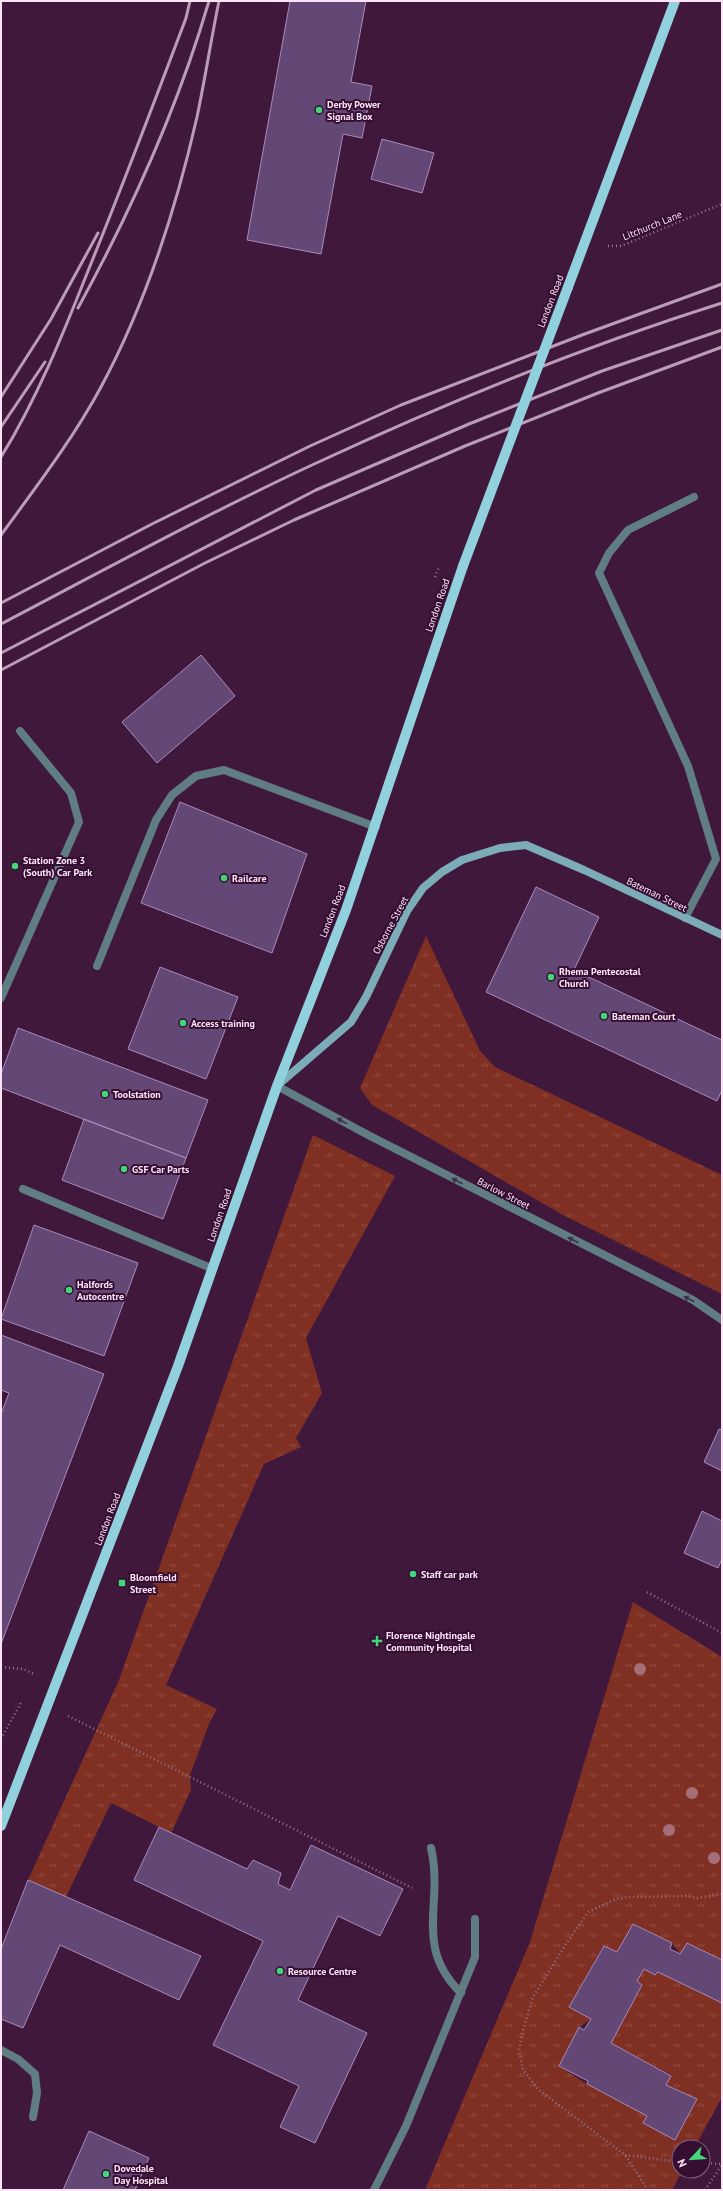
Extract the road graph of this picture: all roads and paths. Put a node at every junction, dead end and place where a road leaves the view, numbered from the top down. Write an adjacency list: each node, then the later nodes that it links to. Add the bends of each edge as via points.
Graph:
1 (675, 1): 3 (main road, London Road)
2 (722, 204): 3 (path, Litchurch Lane, via 621,246)
3 (584, 246): 6 (main road, London Road, bridge, via 463,566)
4 (694, 497): 8 (street, via 628,530 609,553 599,573 688,766 716,859)
5 (20, 731): 11 (street, via 71,793 80,822)
6 (376, 827): 10 (street, via 224,770 196,776 172,795 156,820); 12 (main road, London Road)
7 (584, 870): 8 (street, Bateman Street); 12 (street, Osborne Street, via 526,845 500,848 462,860 442,872 422,888 407,911 366,998 351,1022)
8 (685, 918): 9 (street, Bateman Street)
9 (722, 935)
10 (97, 966)
11 (1, 998)
12 (277, 1086): 14 (main road, London Road); 15 (street, Barlow Street, one-way to 12, via 692,1300)
13 (23, 1189): 14 (street)
14 (213, 1269): 21 (main road, London Road)
15 (722, 1320)
16 (646, 1592): 17 (path)
17 (722, 1633)
18 (1, 1667): 19 (path, via 22,1669 36,1675)
19 (32, 1682)
20 (25, 1694): 22 (path)
21 (48, 1706): 23 (main road, London Road); 26 (path)
22 (1, 1739)
23 (1, 1826)
24 (431, 1848): 26 (street, via 434,1862)
25 (722, 1894): 31 (path, via 697,1898 687,1896 616,1899 588,1912 533,1997 519,2050 523,2070 539,2090)
26 (434, 1900): 28 (street, via 433,1938 438,1963 448,1981)
27 (475, 1919): 28 (street, via 475,1957)
28 (461, 1993): 37 (street, via 406,2126)
29 (1, 2050): 30 (street, via 18,2059 35,2074 37,2093)
30 (33, 2117)
31 (625, 2155): 32 (path); 38 (path)
32 (671, 2161)
33 (711, 2164): 34 (path)
34 (722, 2165): 35 (path)
35 (717, 2175): 36 (path); 39 (path)
36 (722, 2177)
37 (374, 2190)
38 (648, 2190)
39 (705, 2190)

